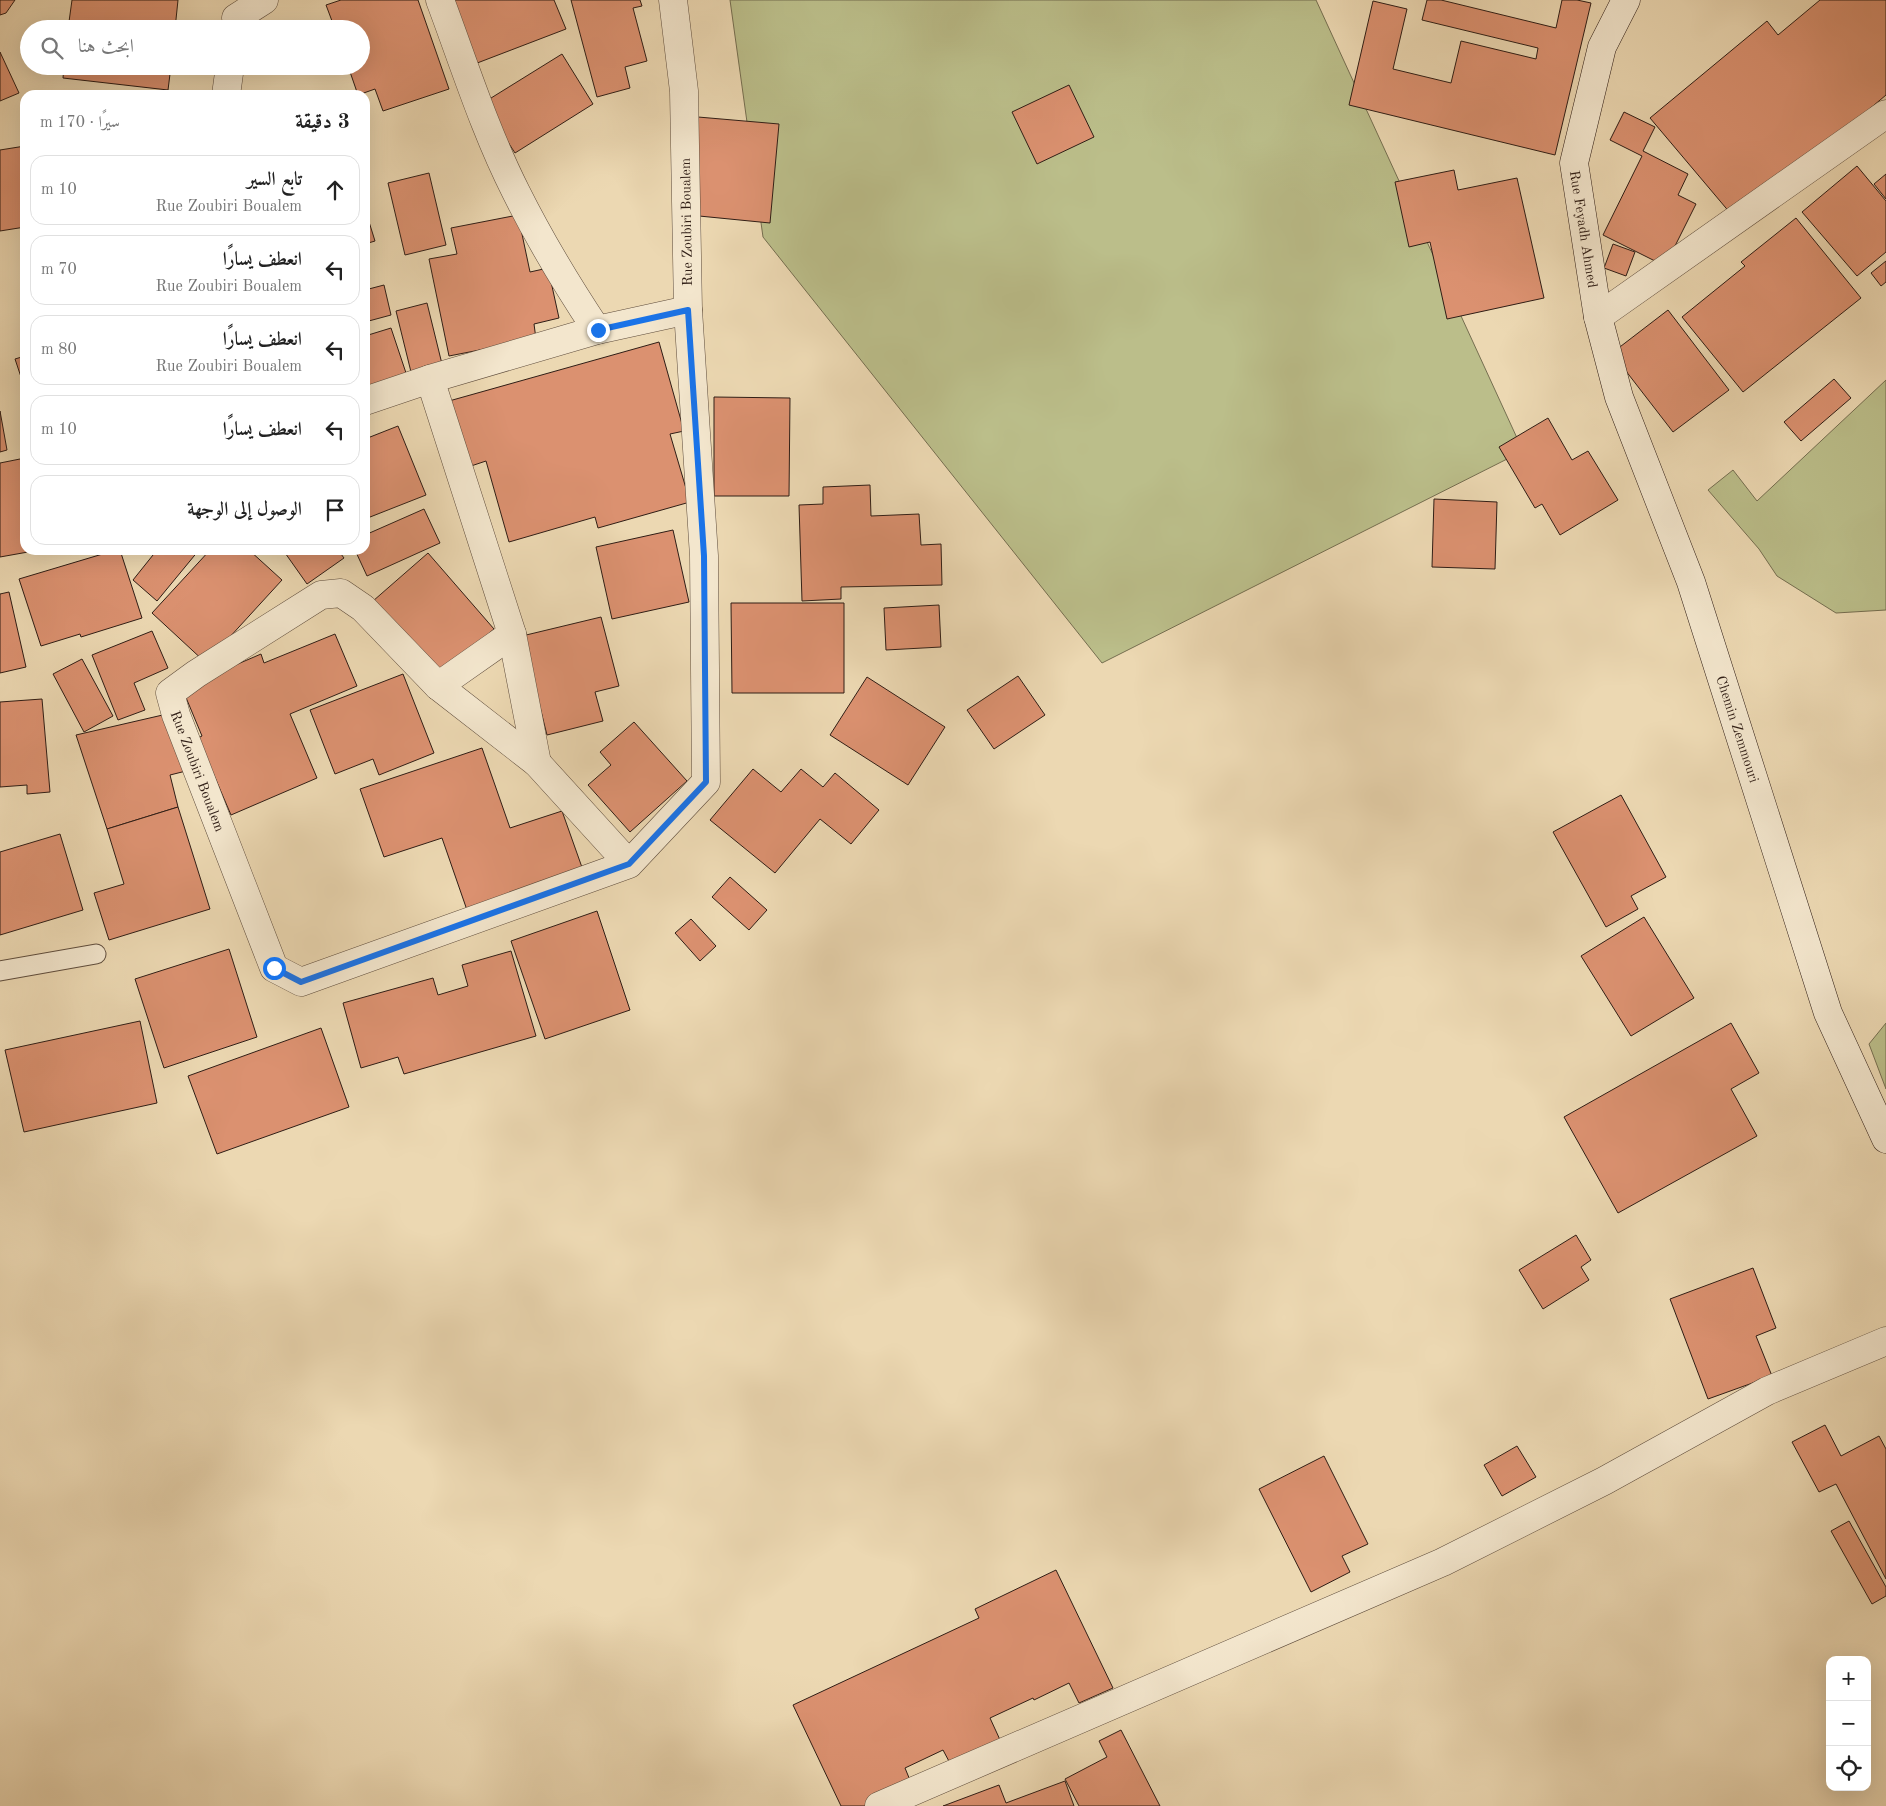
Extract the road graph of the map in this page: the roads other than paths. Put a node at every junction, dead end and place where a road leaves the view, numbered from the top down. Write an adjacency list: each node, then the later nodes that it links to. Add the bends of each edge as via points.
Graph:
1 (264, 0): 5 (street)
2 (440, 0): 11 (street, via 515,190 547,253)
3 (672, 0): 9 (street, Rue Zoubiri Boualem, via 684,91)
4 (1626, 0): 10 (street, Rue Feyadh Ahmed, via 1602,47 1574,163)
5 (233, 16)
6 (229, 75): 7 (street)
7 (227, 90)
8 (1886, 114): 10 (street)
9 (688, 310): 11 (street); 17 (street, Rue Zoubiri Boualem, via 704,556 706,782)
10 (1598, 317): 20 (street, Chemin Zemmouri, via 1619,397 1691,582 1828,1013)
11 (598, 330): 12 (street)
12 (430, 379): 13 (street); 14 (street)
13 (370, 399)
14 (512, 634): 15 (street); 16 (street)
15 (438, 686): 16 (street, Rue Zoubiri Boualem); 17 (street, Rue Zoubiri Boualem, via 363,608 342,593 321,595 170,693 274,968 301,982)
16 (537, 763): 17 (street, Rue Zoubiri Boualem)
17 (629, 864)
18 (96, 954): 19 (lane)
19 (0, 971)
20 (1886, 1139)
21 (1886, 1341): 22 (street, via 1767,1391 1604,1481 1443,1562)
22 (879, 1806)

